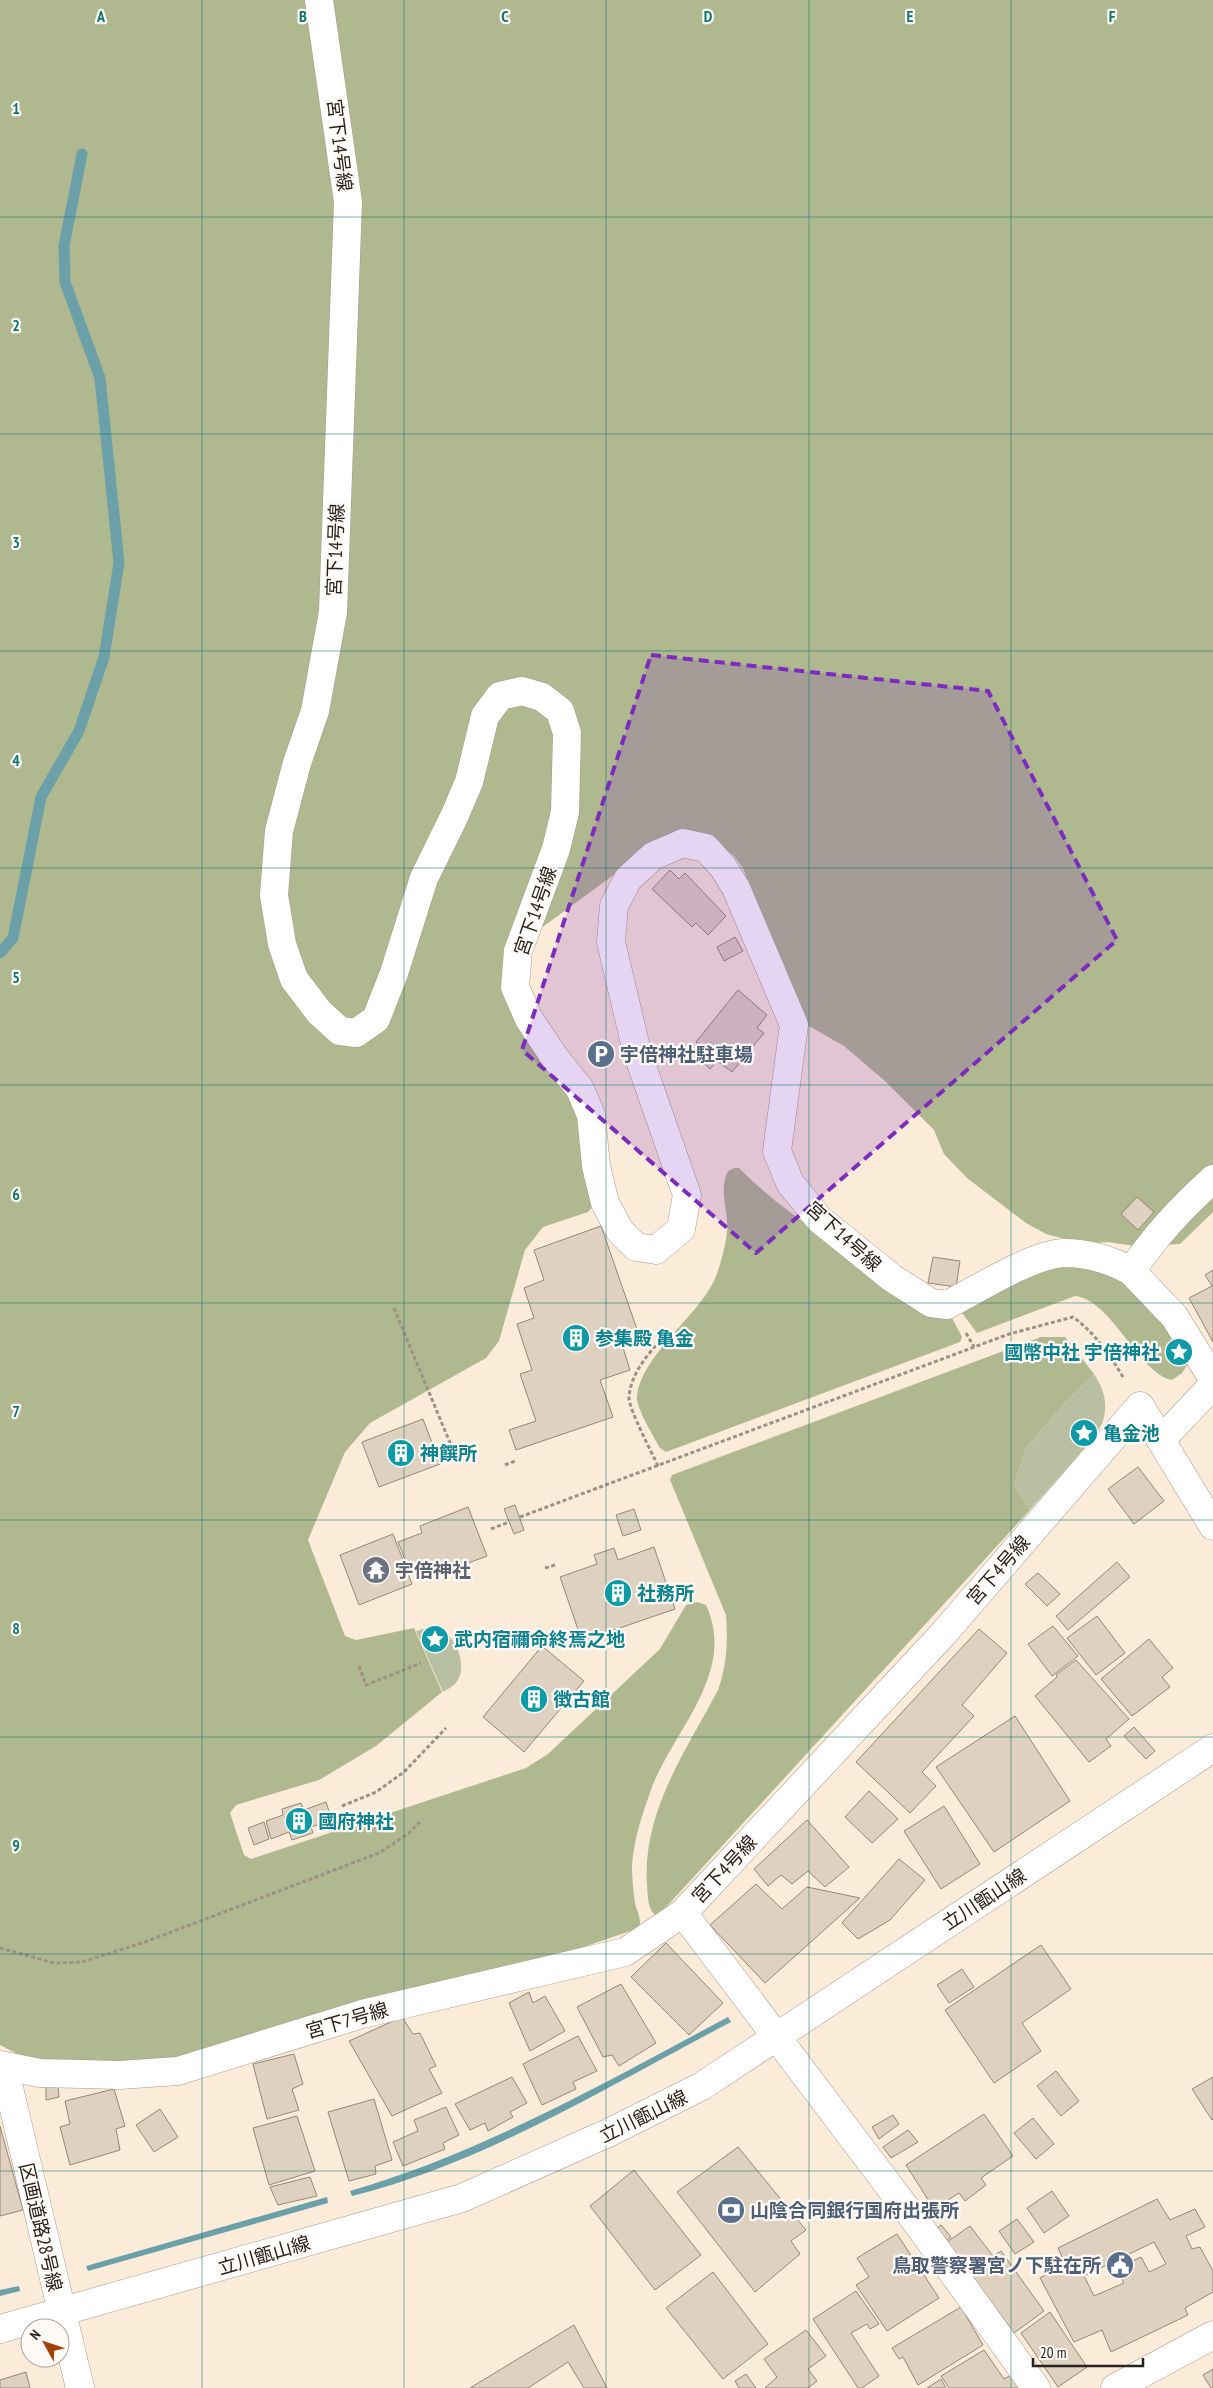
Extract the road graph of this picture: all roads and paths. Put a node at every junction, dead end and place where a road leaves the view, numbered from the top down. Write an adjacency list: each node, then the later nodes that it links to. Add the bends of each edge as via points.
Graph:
1 (319, 0): 3 (street, 宮下14号線, via 348,202 333,612 315,711 279,831 274,896 282,944 294,979 319,1012 340,1031 356,1033 376,1019 424,878 469,782 485,716 500,696 522,691 542,697 560,712 567,734 565,812 556,849 518,951 515,987 530,1019 580,1089 591,1115 596,1166 604,1203 620,1231 636,1248 656,1250 682,1229 687,1196 637,1052 611,942 614,906 628,879 653,856 683,842 706,848 736,888 794,1025 777,1151 790,1183 819,1219 892,1278 931,1303 947,1305 1035,1260 1062,1253 1089,1255)
2 (1213, 1179): 3 (street, via 1156,1235)
3 (1131, 1271): 7 (street, 宮下14号線, via 1174,1316)
4 (394, 1308): 10 (path)
5 (658, 1343): 13 (path, via 641,1363 629,1399)
6 (1115, 1362): 13 (path, via 1087,1327 1073,1317 1009,1334)
7 (1213, 1379)
8 (1213, 1385): 9 (street)
9 (1161, 1440): 16 (street); 26 (street, 宮下4号線, via 1140,1406 944,1633)
10 (453, 1450)
11 (514, 1461): 12 (path)
12 (505, 1464)
13 (658, 1466): 14 (path)
14 (520, 1517)
15 (509, 1522): 17 (path)
16 (1213, 1526)
17 (490, 1528)
18 (555, 1565): 19 (path)
19 (545, 1568)
20 (421, 1663): 21 (path, via 366,1685)
21 (359, 1666)
22 (446, 1728): 24 (path, via 404,1772 376,1792)
23 (1213, 1748): 28 (street, 立川甑山線)
24 (342, 1806)
25 (420, 1822): 27 (path, via 379,1853 182,1928 82,1962 54,1963)
26 (683, 1913): 28 (street, 宮下4号線); 29 (street, 宮下7号線, via 624,1952 362,2014 178,2071 120,2075 40,2072)
27 (0, 1948)
28 (776, 2036): 30 (street, 立川甑山線, via 702,2086 608,2134 462,2198); 34 (street, 宮下4号線)
29 (0, 2066): 30 (street, 区画道路28号線, via 9,2088)
30 (61, 2313): 31 (street, 立川甑山線); 33 (street, 区画道路28号線)
31 (0, 2329)
32 (1213, 2335): 35 (street)
33 (80, 2388)
34 (1036, 2388)
35 (1115, 2388)

